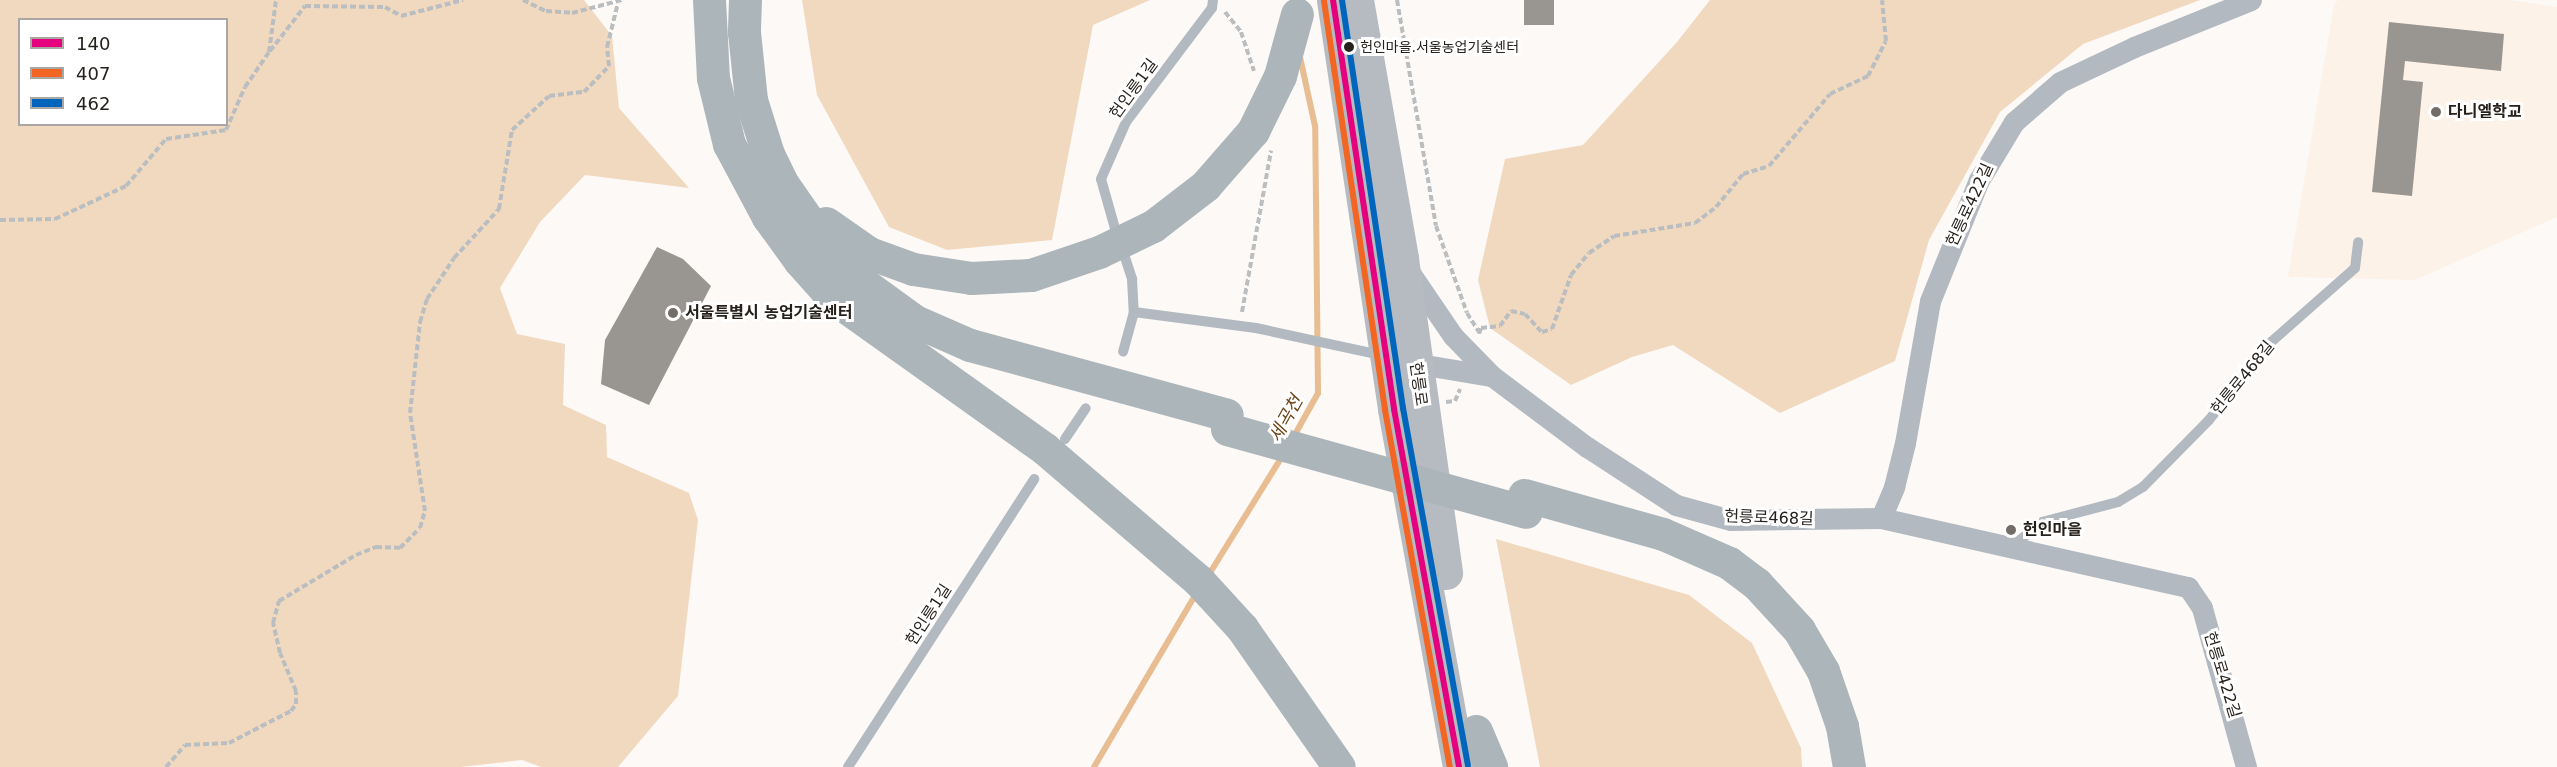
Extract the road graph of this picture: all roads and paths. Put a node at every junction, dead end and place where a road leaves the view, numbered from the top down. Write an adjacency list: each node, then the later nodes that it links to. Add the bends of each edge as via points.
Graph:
1 (276, 0): 14 (path)
2 (463, 0): 14 (path, via 402,16 385,7 305,6)
3 (523, 0): 12 (path, via 546,11 572,13)
4 (709, 0): 18 (highway, via 712,69 721,115 729,144)
5 (745, 0): 17 (highway, via 751,100 759,130)
6 (1213, 0): 22 (lane, 헌인릉1길, via 1212,8 1126,122 1101,179 1132,279)
7 (1333, 0): 25 (main road, 헌릉로)
8 (1357, 0): 21 (main road, 헌릉로)
9 (1397, 0): 23 (path, via 1436,226 1467,313)
10 (1882, 0): 23 (path, via 1886,41 1868,76 1830,94 1769,166 1743,174 1716,207 1695,223 1614,236 1589,253 1571,275 1552,329 1542,332 1525,314 1511,311 1500,326 1481,328)
11 (2251, 0): 33 (street, 헌릉로422길, via 2060,82 2014,122 1979,180 1930,302 1905,443)
12 (620, 1): 37 (path, via 607,47 609,66 584,92 549,96 512,130 499,209 454,258 427,299 420,322 410,413 425,511 420,528 400,548 376,547 356,555 279,602 273,623 296,691 296,704 291,711 229,743 185,745)
13 (1298, 7): 17 (highway, bridge, via 1280,76 1253,131 1205,186 1153,226 1055,269 1008,279 941,275 882,259 845,238)
14 (269, 52): 15 (path, via 245,87)
15 (228, 125)
16 (228, 126): 19 (path, via 226,130 166,139 126,186 55,219)
17 (782, 183): 29 (highway, via 846,266 915,321 990,352)
18 (768, 217): 29 (highway, via 837,286 884,319 937,346 988,364); 39 (highway, via 832,297 1045,449 1155,541 1242,628)
19 (0, 220)
20 (2358, 242): 34 (lane, 헌릉로468길, via 2355,268 2270,343 2209,420 2144,487 2118,502 2042,522)
21 (1402, 259): 25 (main road, 헌릉로); 26 (street, 헌릉로468길)
22 (1134, 312): 24 (lane, 헌인릉1길); 25 (lane, 헌릉로, via 1256,328)
23 (1480, 332): 26 (path)
24 (1123, 352)
25 (1401, 360): 26 (street); 27 (main road, 헌릉로); 40 (main road, 헌릉로)
26 (1469, 364): 27 (path, via 1455,401); 33 (street, 헌릉로468길, via 1492,376 1587,447 1676,505 1731,520)
27 (1421, 404): 36 (main road, 헌릉로)
28 (1086, 408): 30 (lane)
29 (1227, 422): 32 (highway)
30 (1065, 439)
31 (1034, 479): 38 (lane, 헌인릉1길)
32 (1525, 503): 43 (highway, via 1678,560 1746,598 1786,638 1808,676 1824,719); 44 (highway, via 1664,534 1729,563 1756,583 1786,613 1823,671 1840,717)
33 (1881, 518): 34 (street, 헌릉로468길)
34 (2014, 545): 35 (street, 헌릉로468길)
35 (2188, 587): 45 (street, 헌릉로422길, via 2202,608)
36 (1476, 731): 41 (main road, 헌릉로); 42 (highway)
37 (166, 767)
38 (848, 767)
39 (1339, 767)
40 (1460, 767)
41 (1483, 767)
42 (1491, 767)
43 (1833, 767)
44 (1849, 767)
45 (2246, 767)

